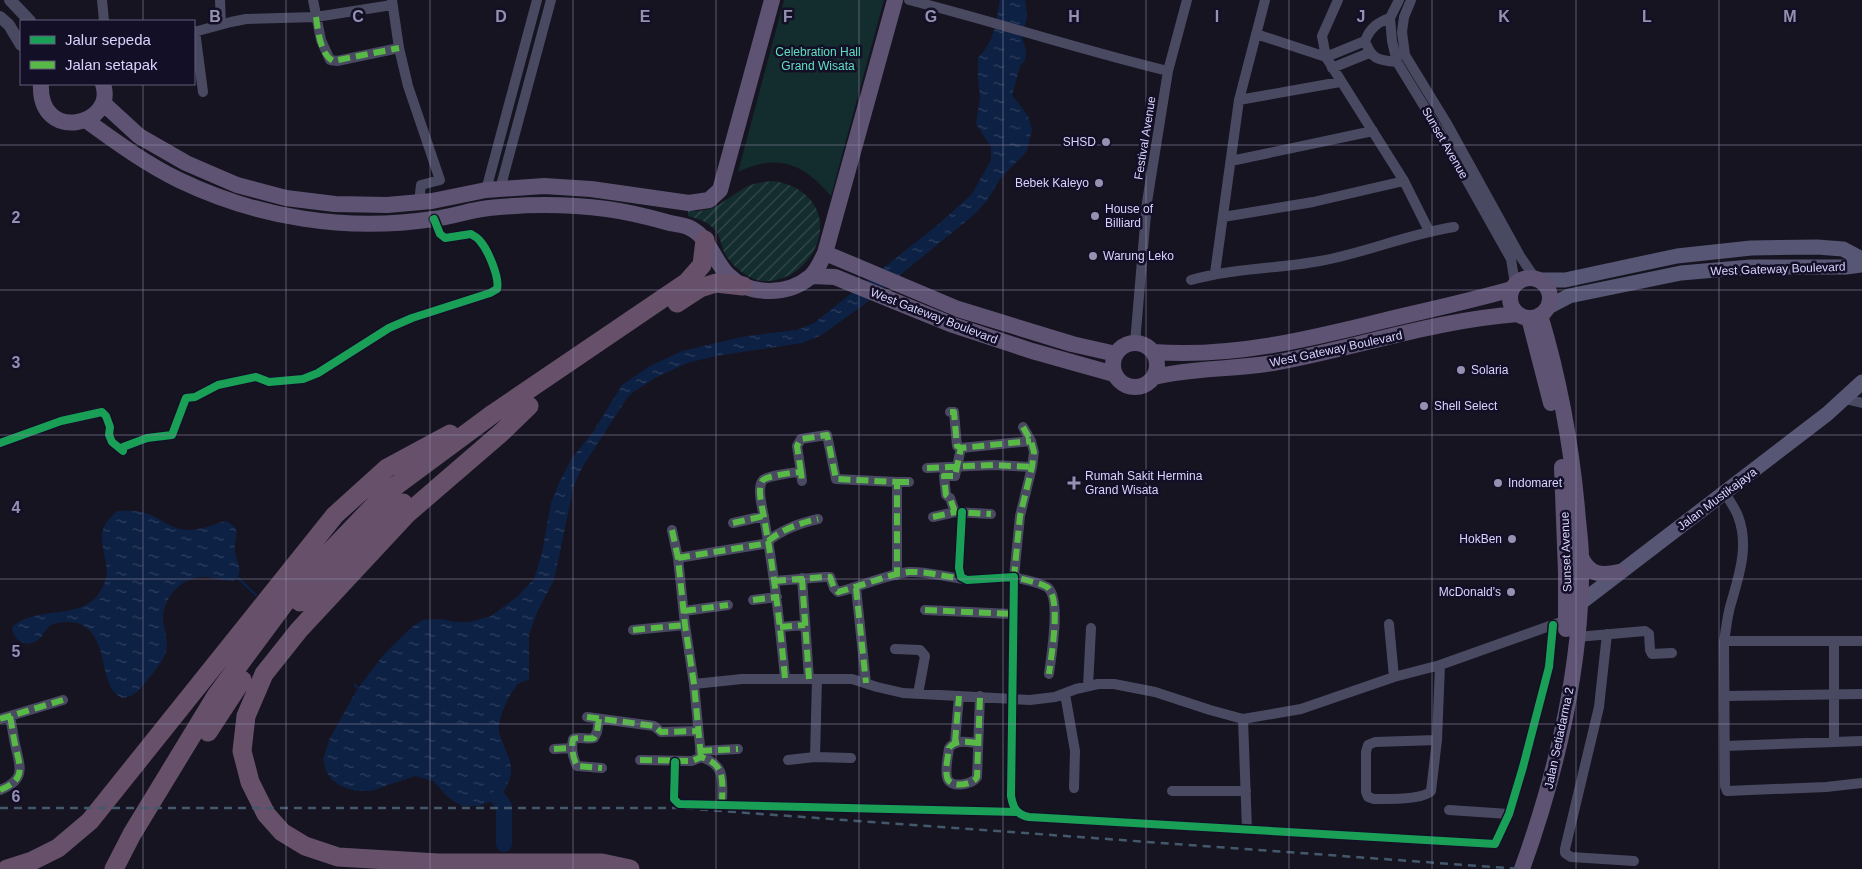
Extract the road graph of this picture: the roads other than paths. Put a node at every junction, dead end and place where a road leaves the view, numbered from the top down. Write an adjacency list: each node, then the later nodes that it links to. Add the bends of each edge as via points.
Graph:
1 (10, 0): 19 (street)
2 (102, 0): 20 (street)
3 (220, 0): 21 (street)
4 (313, 0): 17 (street)
5 (538, 0): 43 (street)
6 (551, 0): 43 (street)
7 (772, 0): 43 (main road, via 720,190 709,200 689,203 619,192 544,186)
8 (895, 0): 50 (main road)
9 (908, 0): 32 (street)
10 (1187, 0): 32 (street, Festival Avenue)
11 (1265, 0): 23 (street)
12 (1337, 0): 29 (street, via 1322,36)
13 (1399, 0): 18 (street)
14 (1412, 0): 57 (street, Sunset Avenue, via 1404,17 1402,32 1405,55 1520,256)
15 (392, 3): 17 (street); 27 (street)
16 (0, 16): 26 (street)
17 (316, 17): 21 (street, via 246,19); 27 (street, via 320,40 327,57 333,62)
18 (1390, 18): 25 (street, via 1379,22 1368,32); 30 (street, Sunset Avenue)
19 (29, 20)
20 (104, 20)
21 (222, 24): 22 (street)
22 (195, 31)
23 (1256, 34): 29 (street); 37 (street)
24 (195, 38): 36 (street)
25 (1365, 41): 28 (street); 29 (street)
26 (20, 43)
27 (399, 48): 44 (street, via 408,86 440,180 420,185)
28 (1369, 53): 30 (street, via 1375,58); 31 (street)
29 (1326, 58): 31 (street)
30 (1397, 62): 61 (street, Sunset Avenue, via 1511,259)
31 (1332, 68): 33 (street)
32 (1168, 71): 67 (street, Festival Avenue, via 1147,202)
33 (1340, 82): 37 (street); 40 (street)
34 (41, 85): 39 (main road, via 40,97 46,111 58,120 72,124)
35 (104, 85): 38 (main road)
36 (203, 92)
37 (1239, 100): 41 (street)
38 (103, 103): 39 (main road); 44 (main road, via 139,136 186,163 237,184 286,198 335,204)
39 (86, 121): 46 (main road, via 128,151 178,180 231,202 282,216 334,223 387,224)
40 (1373, 131): 41 (street); 42 (street)
41 (1231, 161): 45 (street)
42 (1404, 181): 45 (street, via 1313,202); 48 (street)
43 (493, 190): 44 (main road)
44 (419, 202)
45 (1223, 217): 54 (street)
46 (434, 219): 49 (main road, via 489,208 590,207 635,213 690,228); 81 (street, via 445,238 471,234 480,240 494,267 497,289 389,328 303,380 269,382 256,377 218,385 186,398 172,434 134,442 123,447 122,451 112,442 110,427 102,412 61,421)
47 (1454, 227): 48 (street)
48 (1429, 231): 54 (street, via 1321,261)
49 (706, 240): 60 (main road, via 726,274); 78 (highway, via 702,265 687,282)
50 (825, 253): 56 (main road); 63 (main road, West Gateway Boulevard)
51 (1677, 256): 52 (main road, West Gateway Boulevard, via 1751,248 1817,247 1843,249); 55 (main road); 59 (main road, West Gateway Boulevard)
52 (1862, 259)
53 (1862, 265): 55 (main road, West Gateway Boulevard, via 1751,267)
54 (1215, 273): 58 (street)
55 (1681, 274): 62 (main road, West Gateway Boulevard)
56 (812, 276): 60 (main road, via 787,288 758,290); 65 (main road, West Gateway Boulevard, via 835,277)
57 (1537, 279): 59 (main road, West Gateway Boulevard); 61 (main road, via 1524,278); 64 (main road, via 1548,289 1550,296)
58 (1191, 280)
59 (1565, 280): 62 (main road, via 1564,289)
60 (743, 286): 76 (highway, via 716,283 700,288 567,376)
61 (1513, 286): 64 (main road, via 1510,305); 66 (main road, West Gateway Boulevard, via 1487,296)
62 (1570, 296): 64 (main road, West Gateway Boulevard)
63 (958, 309): 65 (main road); 70 (main road, West Gateway Boulevard)
64 (1534, 314): 68 (main road, West Gateway Boulevard, via 1478,318); 98 (main road, Sunset Avenue, via 1551,351 1568,432); 112 (main road, Sunset Avenue, via 1560,450)
65 (954, 325): 71 (main road, West Gateway Boulevard)
66 (1362, 326): 68 (main road); 69 (main road, West Gateway Boulevard, via 1237,350 1180,354)
67 (1136, 343): 69 (main road); 70 (main road, via 1124,346)
68 (1366, 343): 72 (main road, West Gateway Boulevard, via 1278,362 1178,371)
69 (1154, 352): 72 (main road, via 1158,365)
70 (1116, 354): 71 (main road)
71 (1114, 374): 72 (main road, via 1122,384 1135,388 1146,385)
72 (1154, 377)
73 (1862, 382): 74 (main road, Jalan Mustikajaya)
74 (1845, 399): 75 (street); 88 (main road, Jalan Mustikajaya)
75 (1862, 402)
76 (529, 406): 174 (highway, via 488,433 399,505 299,603 236,688); 180 (highway, via 407,514 299,630 264,674 246,716 242,752 250,782 266,814 282,832 306,846 338,857 438,863 602,863)
77 (950, 412): 82 (street, via 954,412 957,446)
78 (494, 413): 174 (highway, via 386,493 298,585 216,696); 177 (highway, via 387,468 335,515 90,821 58,848)
79 (1023, 427): 80 (street)
80 (1031, 441): 82 (street); 84 (street, via 1034,452)
81 (0, 443)
82 (961, 448): 83 (street)
83 (956, 467): 84 (street); 85 (street); 89 (street, via 955,476 944,476 944,482 946,495)
84 (1032, 467): 101 (street, via 1020,516)
85 (927, 468)
86 (897, 482): 87 (street); 91 (street, via 836,479 826,435 801,439 797,446 801,476 763,480 760,498); 100 (street)
87 (909, 482)
88 (1725, 493): 99 (main road, Jalan Mustikajaya); 121 (street, via 1738,516 1743,545 1740,574)
89 (958, 512): 90 (street); 92 (street); 103 (street, via 959,574)
90 (991, 514)
91 (764, 516): 94 (street); 96 (street)
92 (933, 517)
93 (818, 519): 96 (street, via 777,533)
94 (733, 523)
95 (672, 530): 97 (street)
96 (769, 542): 97 (street); 104 (street)
97 (678, 558): 110 (street)
98 (1581, 558): 99 (main road, via 1586,567 1596,573 1608,575); 112 (main road, Sunset Avenue)
99 (1619, 572): 112 (main road, Jalan Mustikajaya)
100 (897, 575): 103 (street, via 914,572); 105 (street)
101 (1014, 577): 103 (street); 111 (street); 127 (street, via 1047,587 1053,597 1054,639)
102 (802, 578): 104 (street); 105 (street, via 830,577 838,592); 115 (street)
103 (963, 579)
104 (774, 581): 106 (street)
105 (856, 588): 131 (street)
106 (776, 597): 107 (street); 116 (street)
107 (753, 600)
108 (728, 605): 110 (street)
109 (925, 610): 111 (street)
110 (684, 611): 114 (street)
111 (1012, 614): 142 (street)
112 (1569, 614): 120 (main road, Jalan Setiadarma 2); 126 (street); 172 (street, via 1549,667); 176 (main road, Jalan Setiadarma 2, via 1551,743)
113 (1389, 624): 128 (street)
114 (685, 625): 118 (street); 132 (street)
115 (806, 625): 116 (street); 130 (street)
116 (780, 627): 129 (street)
117 (1090, 628): 133 (street)
118 (633, 630)
119 (1607, 634): 120 (street); 125 (street, via 1645,631 1649,634 1652,654); 175 (street, via 1598,706 1565,849 1571,857)
120 (1577, 637): 176 (main road, Jalan Setiadarma 2, via 1566,715 1548,792)
121 (1724, 641): 122 (street); 140 (street)
122 (1834, 641): 123 (street); 136 (street)
123 (1862, 641)
124 (895, 649): 134 (street, via 923,652)
125 (1672, 653)
126 (1440, 665): 128 (street); 148 (street)
127 (1049, 674)
128 (1394, 677): 145 (street, via 1301,709)
129 (785, 678): 130 (street); 132 (street, via 742,678)
130 (813, 679): 131 (street, via 852,679); 158 (street)
131 (866, 683): 134 (street)
132 (694, 684): 147 (street)
133 (1088, 686): 135 (street); 145 (street, via 1131,686)
134 (918, 694): 138 (street)
135 (1065, 694): 142 (street); 165 (street, via 1075,751)
136 (1834, 694): 137 (street); 140 (street); 151 (street)
137 (1862, 694)
138 (959, 696): 139 (street); 150 (street)
139 (980, 696): 142 (street); 152 (street)
140 (1725, 696): 153 (street)
141 (63, 700): 143 (street)
142 (1013, 700): 171 (street, via 1011,796)
143 (5, 717): 166 (street, via 21,767 17,778)
144 (587, 717): 146 (street)
145 (1243, 718): 168 (street)
146 (599, 719): 147 (street, via 654,726 662,732); 154 (street, via 594,738 575,738)
147 (697, 731): 157 (street)
148 (1436, 740): 148 (street, via 1430,793 1383,799 1368,797 1368,745)
149 (1862, 741): 151 (street)
150 (955, 742): 152 (street); 152 (street, via 949,748 948,758 947,777 952,784 975,781)
151 (1834, 742): 153 (street)
152 (977, 743)
153 (1725, 746): 164 (street, via 1725,786 1730,792)
154 (572, 748): 155 (street); 163 (street, via 577,766)
155 (554, 749)
156 (738, 750): 157 (street)
157 (700, 754): 162 (street, via 692,761); 169 (street, via 716,764 720,772)
158 (815, 757): 159 (street); 161 (street)
159 (851, 758)
160 (640, 760): 162 (street)
161 (788, 760)
162 (675, 762): 169 (street, via 676,802)
163 (602, 768)
164 (1862, 783)
165 (1074, 788)
166 (0, 790)
167 (1172, 791): 168 (street)
168 (1246, 791): 173 (street)
169 (722, 805): 171 (street)
170 (1449, 810): 172 (street)
171 (1018, 812): 173 (street, via 1029,817)
172 (1509, 814): 173 (street, via 1498,841 1491,845)
173 (1247, 830)
174 (138, 837): 178 (highway); 179 (highway)
175 (1634, 861)
176 (1518, 867)
177 (7, 869)
178 (114, 869)
179 (128, 869)
180 (630, 869)

